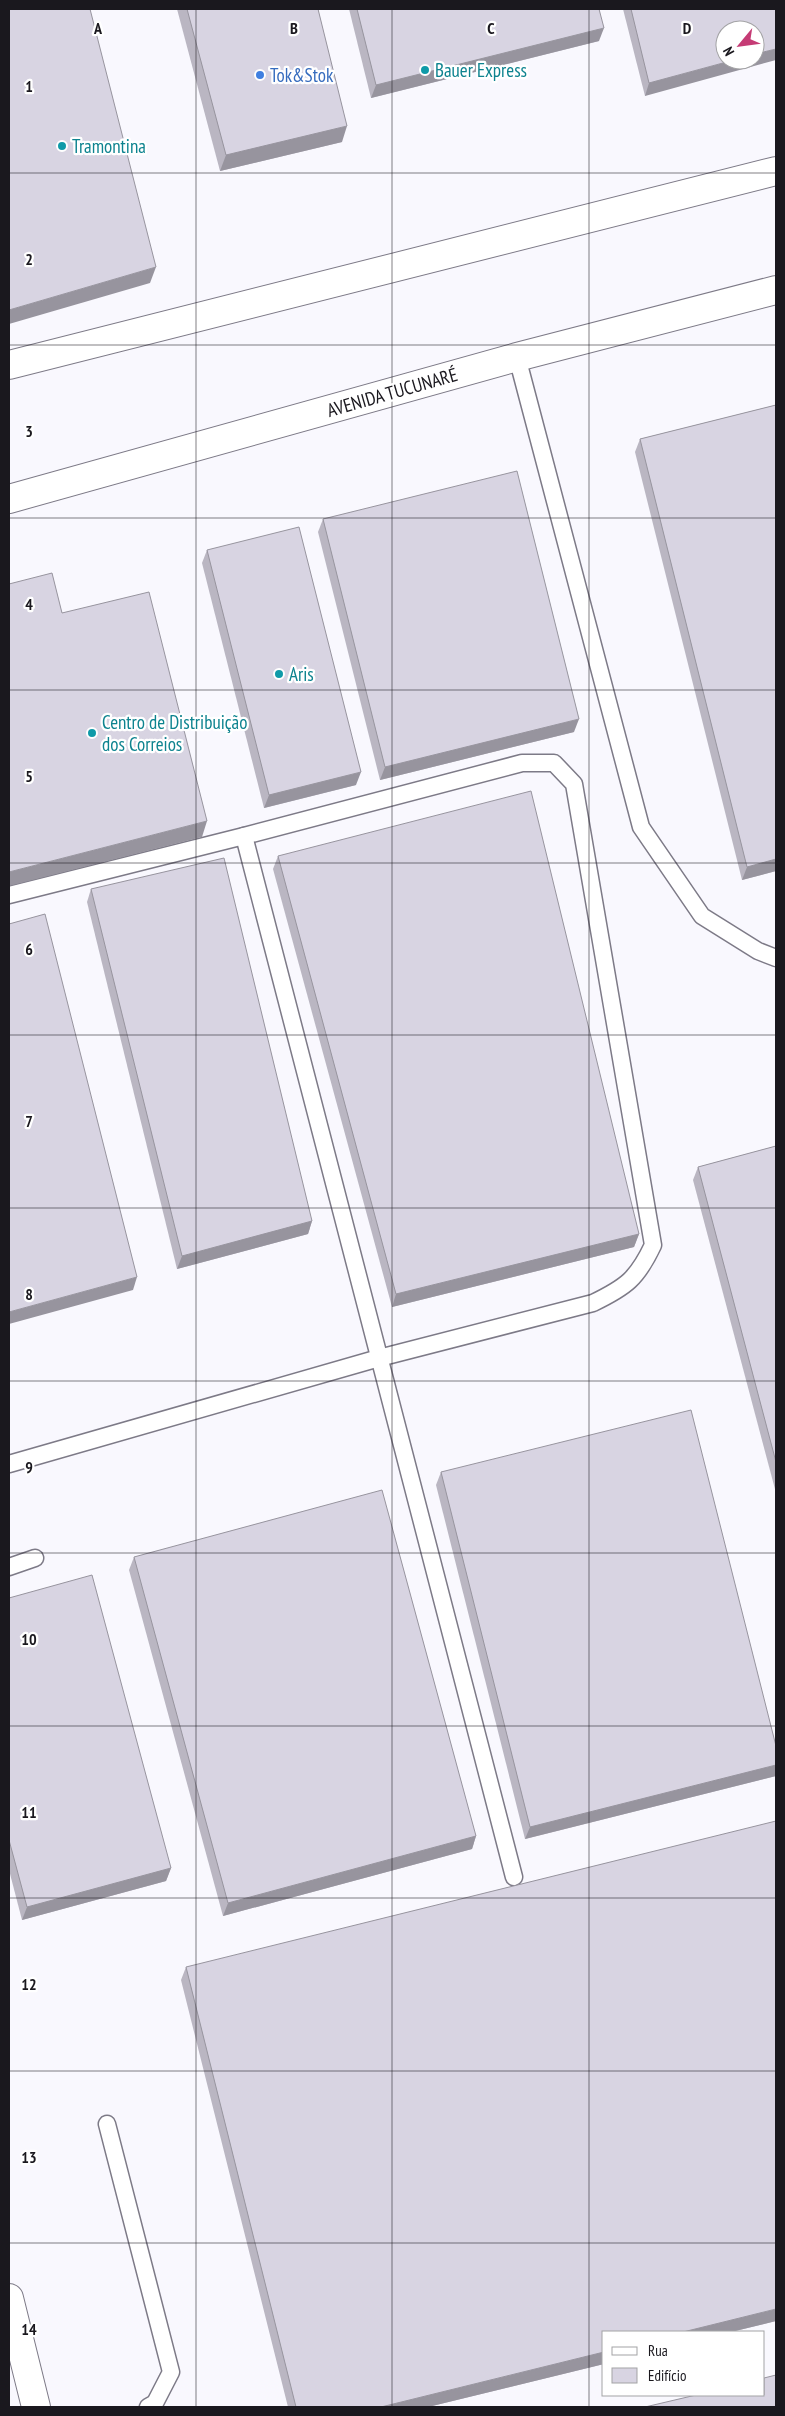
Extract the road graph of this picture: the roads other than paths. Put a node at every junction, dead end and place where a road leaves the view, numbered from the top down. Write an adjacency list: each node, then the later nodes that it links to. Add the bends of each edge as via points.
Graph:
1 (776, 171): 4 (street)
2 (776, 290): 3 (street, AVENIDA TUCUNARÉ)
3 (517, 357): 5 (street, AVENIDA TUCUNARÉ); 8 (lane, via 641,827 702,916 758,951)
4 (9, 365)
5 (9, 499)
6 (244, 836): 7 (lane); 9 (lane); 9 (lane, via 522,763 554,763 574,784 653,1245 642,1268 621,1290 593,1303)
7 (9, 895)
8 (776, 958)
9 (379, 1358): 10 (lane); 13 (lane)
10 (9, 1464)
11 (35, 1558): 12 (lane)
12 (9, 1566)
13 (514, 1876)
14 (106, 2124): 17 (lane, via 171,2372 155,2403)
15 (9, 2298): 16 (street)
16 (36, 2407)
17 (148, 2407)

